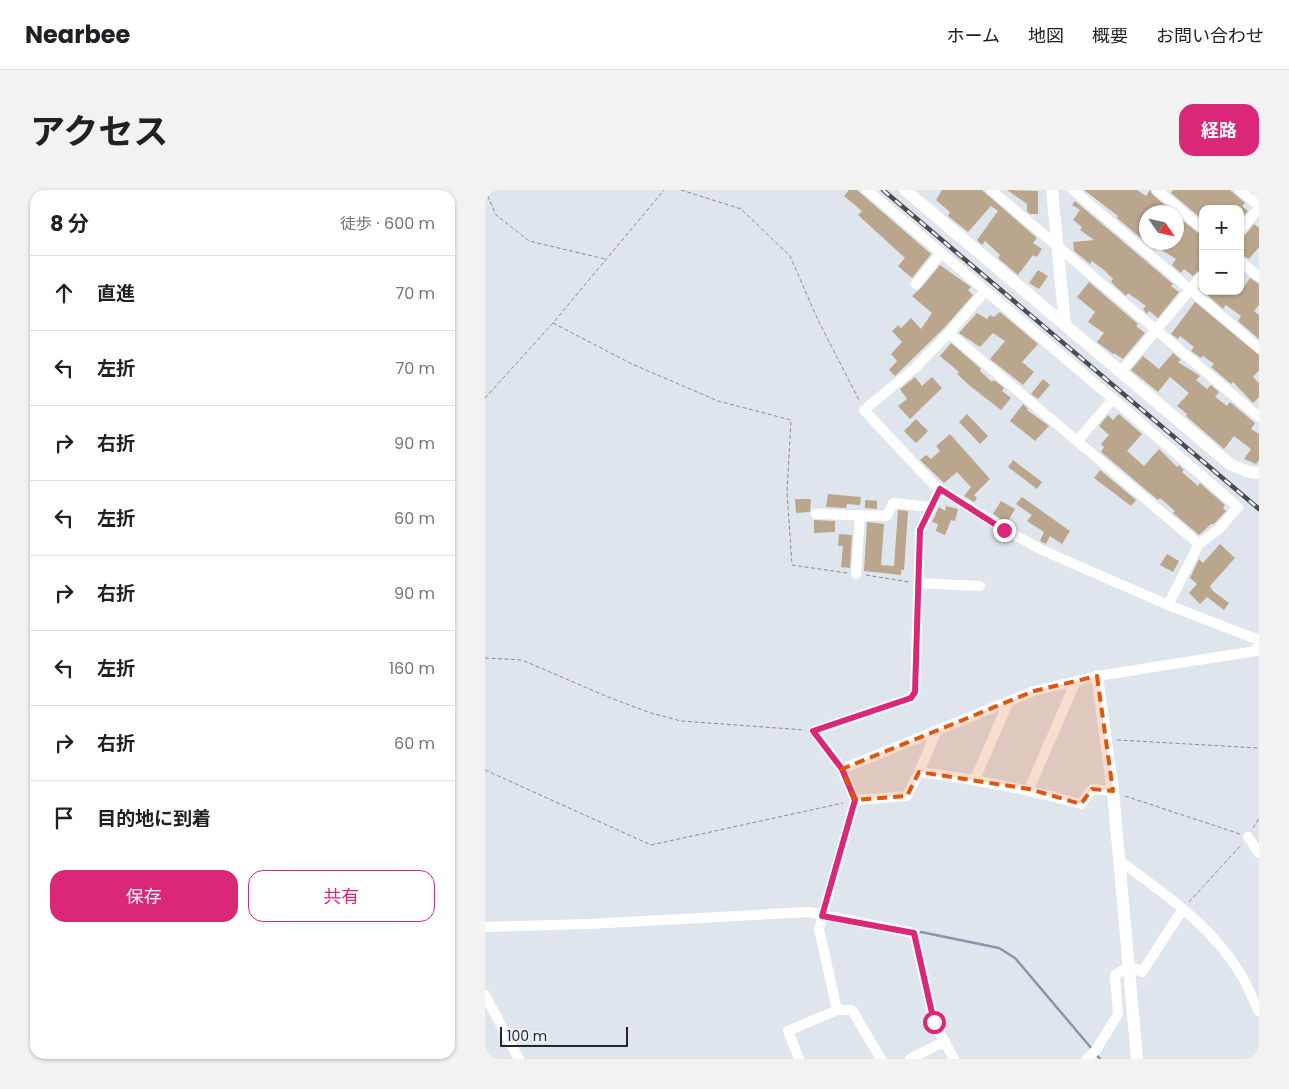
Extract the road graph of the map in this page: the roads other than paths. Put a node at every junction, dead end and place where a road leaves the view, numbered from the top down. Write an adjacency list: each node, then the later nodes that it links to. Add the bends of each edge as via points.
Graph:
1 (867, 190): 12 (street)
2 (906, 190): 19 (street)
3 (991, 190): 11 (street)
4 (1053, 190): 11 (street)
5 (1073, 190): 17 (street)
6 (1157, 190): 9 (street)
7 (1240, 190): 8 (street)
8 (1259, 207): 10 (street)
9 (1199, 226)
10 (1244, 226)
11 (1059, 247): 19 (street); 20 (street)
12 (941, 253): 16 (street); 18 (street)
13 (1244, 264): 14 (street)
14 (1259, 276)
15 (1199, 278): 17 (street)
16 (915, 284)
17 (1189, 289): 20 (street); 22 (street)
18 (985, 290): 21 (street); 24 (street)
19 (1065, 325): 23 (street)
20 (1156, 330): 23 (street); 25 (street)
21 (949, 333): 26 (street); 28 (street, via 915,368 864,410)
22 (1259, 348)
23 (1121, 372): 27 (street, via 1231,465)
24 (1113, 399): 26 (street); 32 (street, via 1238,507 1219,529)
25 (1259, 417)
26 (1078, 440): 32 (street)
27 (1259, 472)
28 (940, 489): 29 (street); 36 (street, via 1042,550)
29 (931, 507): 31 (street, via 893,503 887,516); 34 (street, via 920,530)
30 (816, 514): 31 (street)
31 (861, 515): 33 (street)
32 (1199, 544): 36 (street)
33 (856, 574)
34 (918, 583): 35 (street); 42 (street, via 915,692 911,698 813,731)
35 (979, 586)
36 (1168, 605): 37 (street)
37 (1259, 641): 38 (street, via 1256,651)
38 (1097, 676): 39 (street); 46 (street)
39 (1076, 681): 40 (street); 45 (street)
40 (1009, 701): 41 (street); 44 (street)
41 (937, 730): 42 (street); 43 (street)
42 (842, 769): 47 (street)
43 (919, 772): 44 (street); 47 (street, via 907,796)
44 (975, 779): 45 (street)
45 (1029, 790): 46 (street, via 1081,804 1092,789)
46 (1113, 791): 50 (street)
47 (855, 800): 52 (street)
48 (1248, 837): 49 (street)
49 (1259, 853)
50 (1119, 860): 51 (street); 54 (street)
51 (1183, 909): 54 (street, via 1142,972); 57 (street, via 1217,941 1241,973)
52 (822, 916): 53 (street, via 808,912); 56 (street, via 819,929); 58 (street, via 914,933 934,1022)
53 (485, 927)
54 (1129, 966): 59 (street, via 1115,976 1118,1014); 65 (street)
55 (485, 995): 60 (street)
56 (837, 1010): 61 (street, via 788,1031); 62 (street, via 852,1010)
57 (1259, 1011)
58 (945, 1041): 63 (street); 64 (street)
59 (1088, 1058)
60 (519, 1059)
61 (799, 1059)
62 (881, 1059)
63 (910, 1059)
64 (954, 1059)
65 (1137, 1059)

